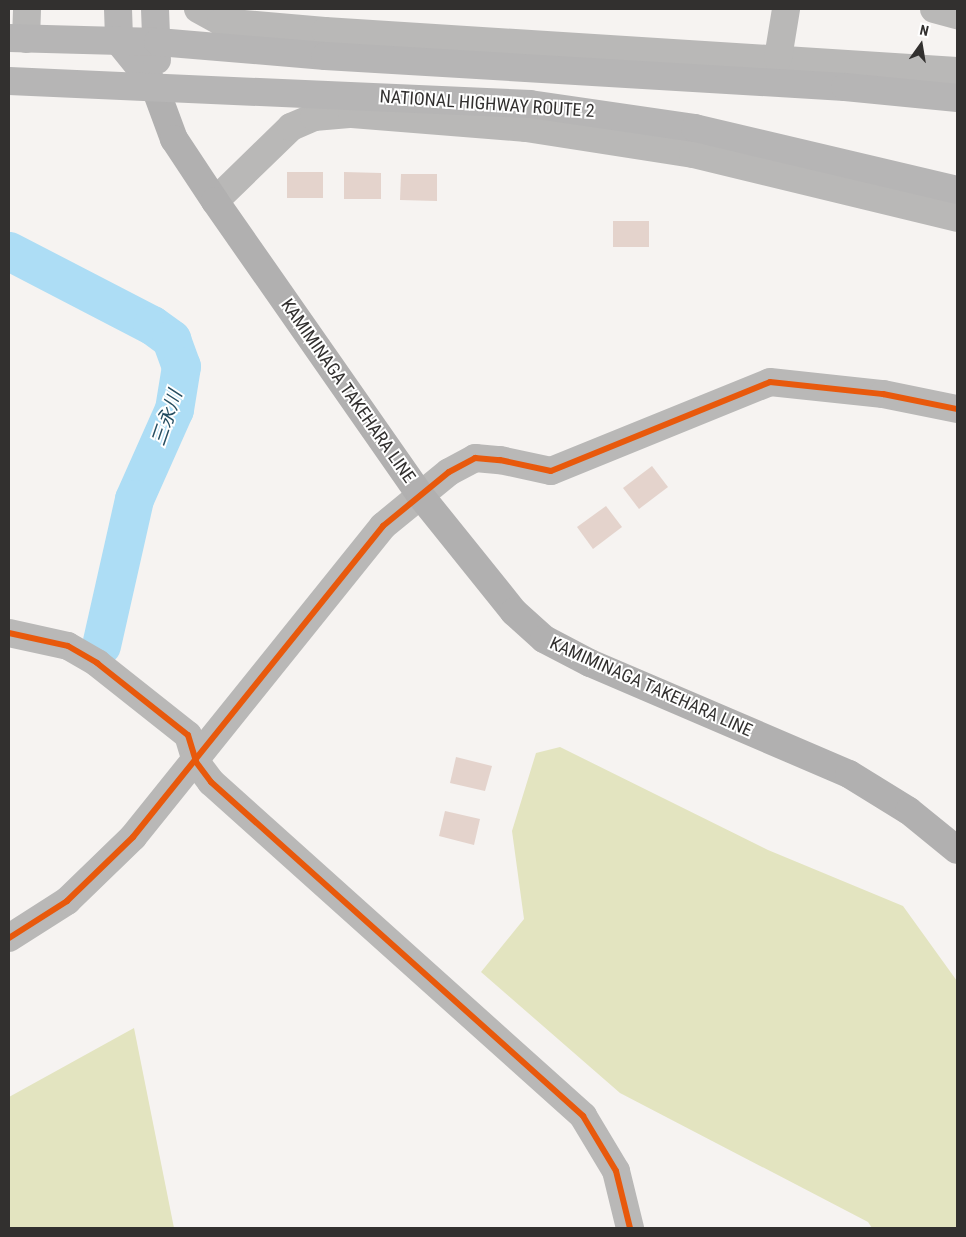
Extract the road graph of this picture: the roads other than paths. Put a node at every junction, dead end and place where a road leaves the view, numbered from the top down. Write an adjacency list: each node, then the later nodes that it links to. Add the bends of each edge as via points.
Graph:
1 (27, 9): 8 (street)
2 (118, 9): 9 (highway)
3 (155, 9): 10 (highway)
4 (198, 9): 11 (street, via 221,22)
5 (786, 9): 12 (street)
6 (934, 9): 7 (street)
7 (957, 15)
8 (17, 38): 9 (highway, NATIONAL HIGHWAY ROUTE 2)
9 (119, 42): 10 (highway, NATIONAL HIGHWAY ROUTE 2); 15 (highway)
10 (158, 42): 11 (highway, NATIONAL HIGHWAY ROUTE 2); 15 (highway)
11 (325, 44): 12 (street); 16 (highway, NATIONAL HIGHWAY ROUTE 2)
12 (778, 58): 13 (street)
13 (957, 70)
14 (9, 81): 15 (highway, NATIONAL HIGHWAY ROUTE 2)
15 (154, 86): 17 (highway, NATIONAL HIGHWAY ROUTE 2, via 530,104 616,114 770,144); 18 (main road, KAMIMINAGA TAKEHARA LINE, via 174,139)
16 (957, 98)
17 (957, 190)
18 (216, 201): 19 (street, via 291,127 314,117 352,114 526,128 693,154); 21 (main road, KAMIMINAGA TAKEHARA LINE)
19 (957, 218)
20 (957, 409): 21 (street, via 883,394 770,382 551,472 500,460 475,458 448,472)
21 (420, 495): 23 (street, via 383,526); 24 (main road, KAMIMINAGA TAKEHARA LINE, via 481,574 544,639 590,663 849,774 909,810)
22 (9, 632): 23 (street, via 68,646 97,663 188,735)
23 (196, 762): 25 (street, via 133,837 67,901); 26 (street, via 211,782 583,1116 616,1171)
24 (957, 850)
25 (9, 938)
26 (630, 1228)

